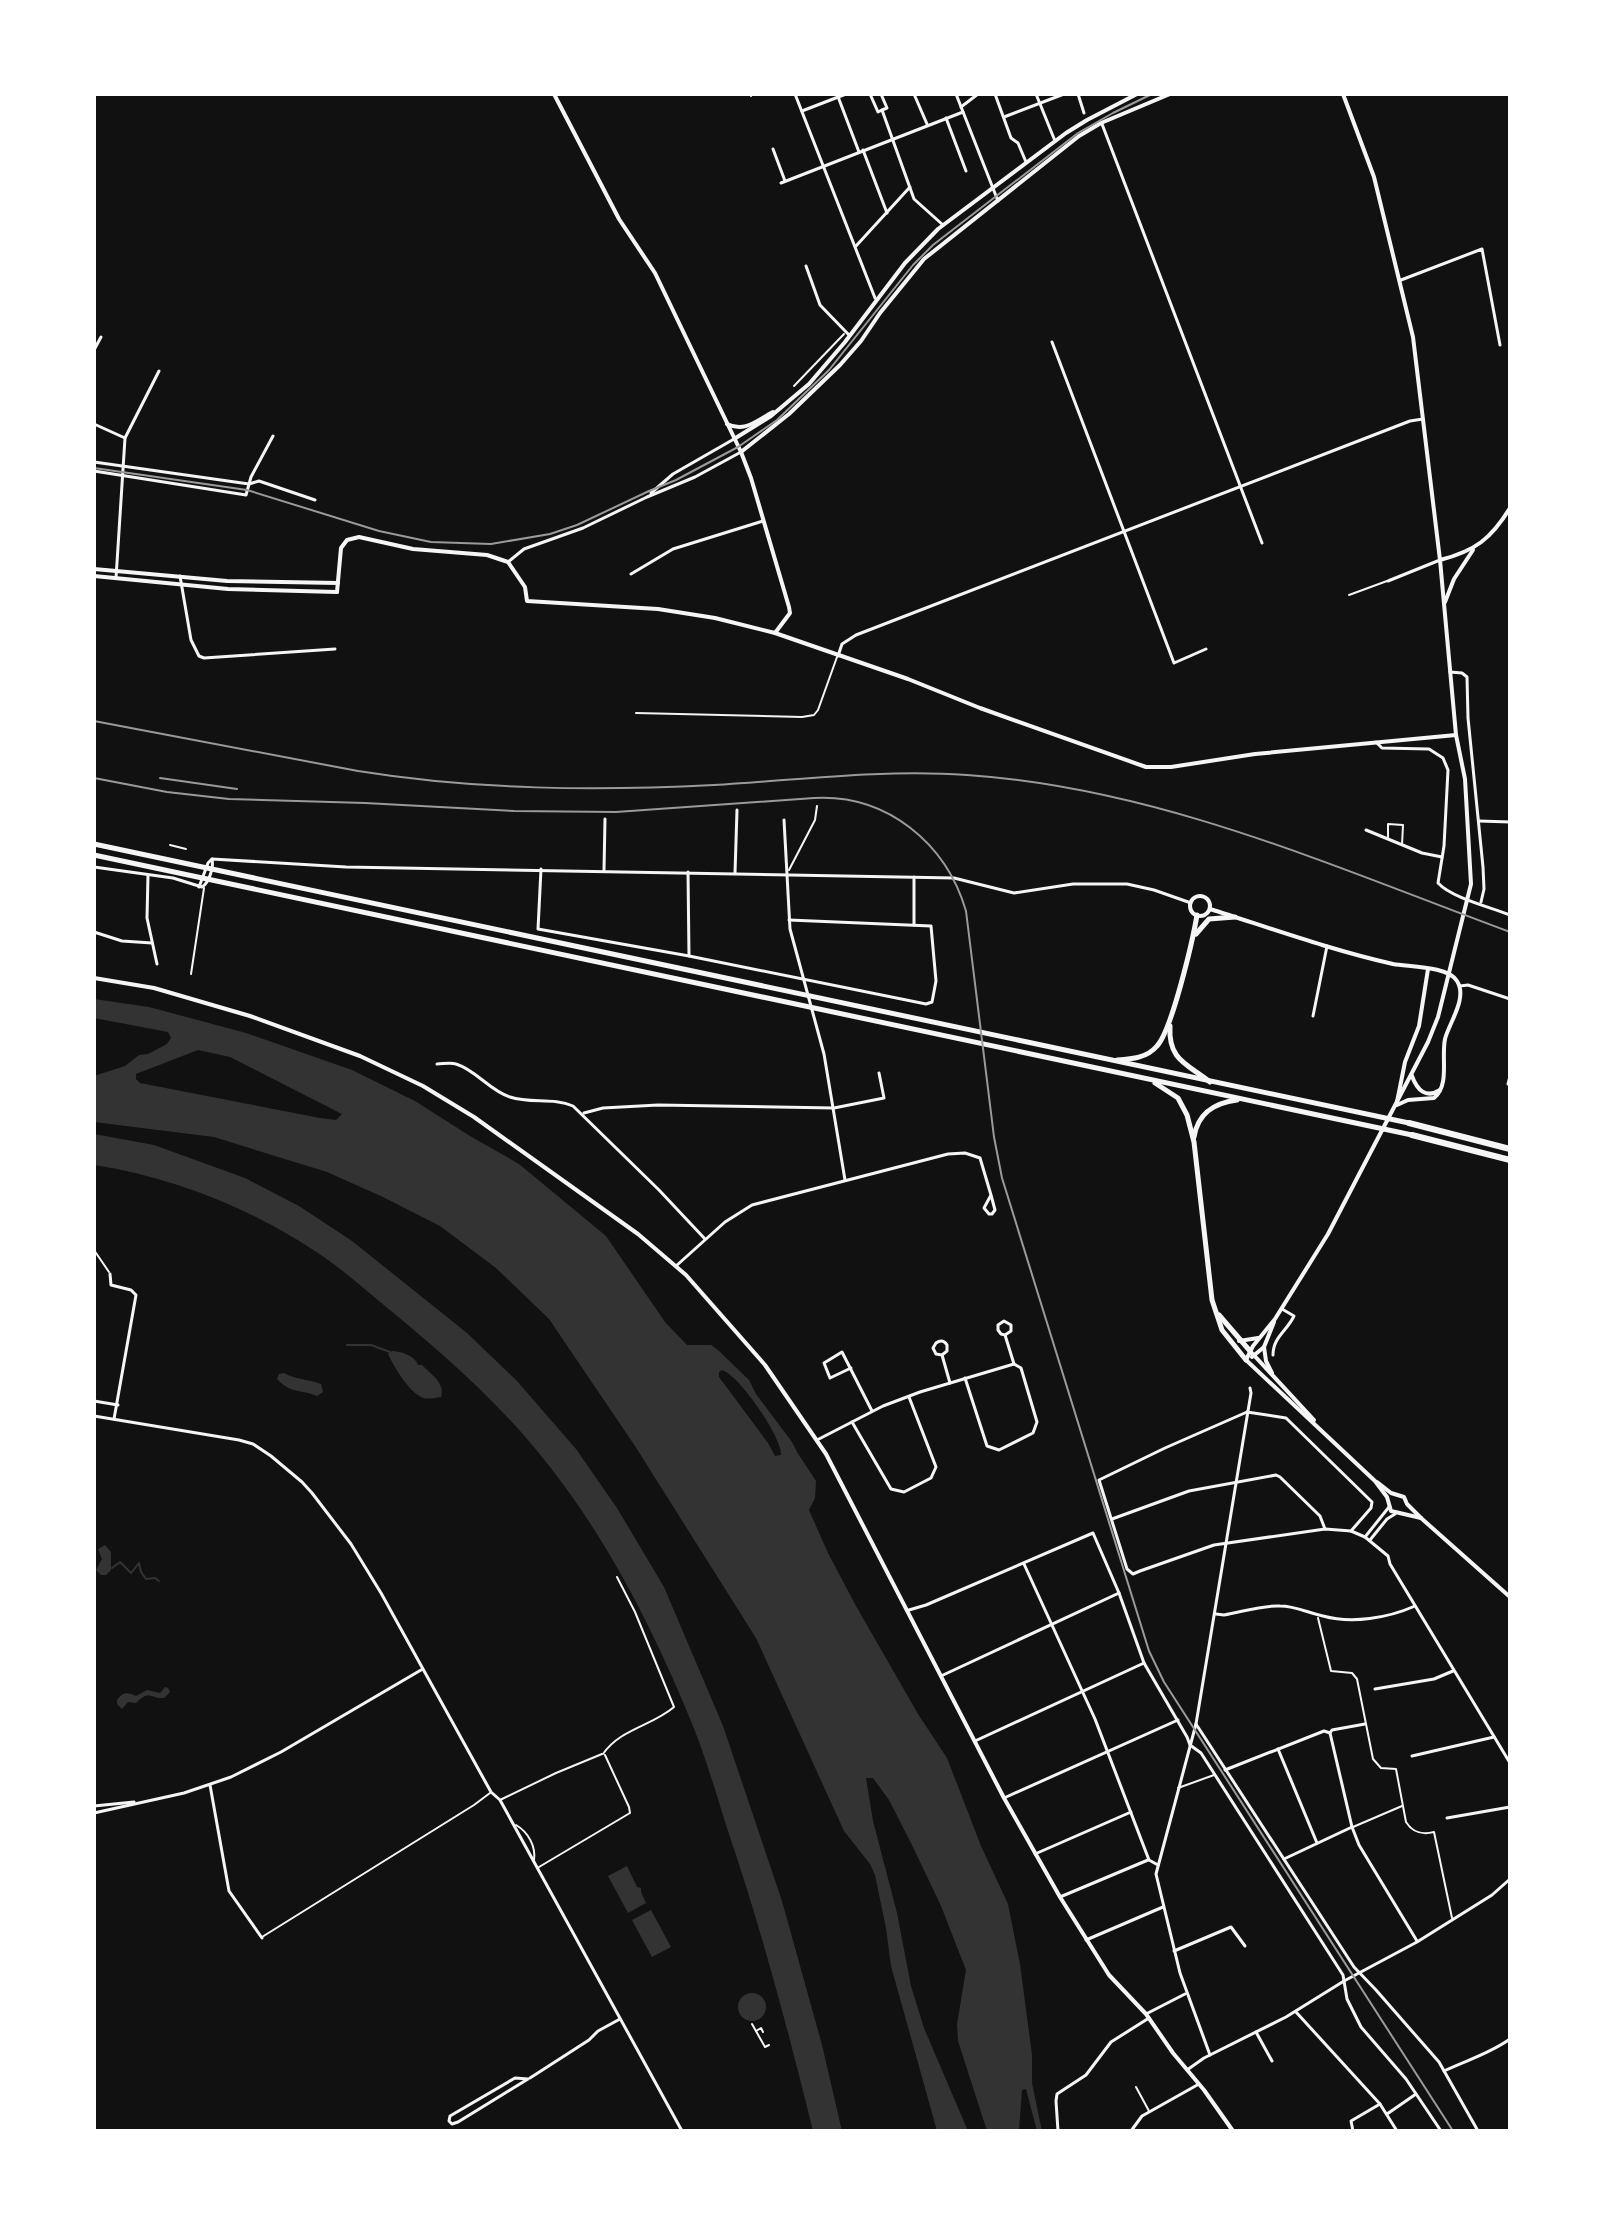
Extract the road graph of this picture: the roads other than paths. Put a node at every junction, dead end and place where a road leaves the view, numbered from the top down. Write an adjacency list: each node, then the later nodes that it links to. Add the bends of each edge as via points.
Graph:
1 (554, 94): 55 (main road, via 619,219 651,265)
2 (795, 94): 20 (street)
3 (846, 94): 16 (street)
4 (870, 94): 19 (street, via 878,112)
5 (881, 94): 19 (street, via 887,108)
6 (914, 94): 25 (street)
7 (956, 94): 18 (street)
8 (978, 94): 18 (street)
9 (995, 94): 22 (street)
10 (1036, 94): 17 (street)
11 (1064, 94): 17 (street)
12 (1078, 94): 21 (street)
13 (1137, 94): 27 (main road)
14 (1170, 94): 24 (main road)
15 (1343, 94): 40 (main road, via 1374,177)
16 (838, 96): 20 (street); 29 (street)
17 (1039, 104): 22 (street); 27 (street)
18 (962, 109): 23 (street); 34 (street)
19 (882, 110): 26 (street)
20 (802, 111): 31 (street)
21 (1084, 113)
22 (1004, 117): 30 (street)
23 (946, 118): 25 (street); 32 (street)
24 (1101, 123): 35 (main road); 65 (street)
25 (928, 125): 26 (street)
26 (892, 139): 29 (street); 33 (street)
27 (1055, 141): 30 (main road)
28 (773, 149): 31 (street, via 783,182)
29 (861, 151): 31 (street); 36 (street)
30 (1026, 162): 34 (main road)
31 (823, 166): 38 (street)
32 (966, 171)
33 (910, 187): 36 (street); 37 (street, via 914,199)
34 (991, 189): 35 (street); 37 (main road)
35 (998, 201): 43 (main road, via 917,266)
36 (887, 213): 38 (street)
37 (943, 225): 41 (main road)
38 (855, 247): 41 (street)
39 (806, 266): 44 (street, via 820,305)
40 (1400, 280): 47 (street, via 1482,249); 53 (main road)
41 (877, 300): 42 (main road)
42 (858, 325): 43 (main road); 44 (main road)
43 (868, 332): 49 (main road)
44 (848, 334): 49 (main road, via 855,342); 51 (street, via 838,338); 52 (main road, via 815,378)
45 (101, 337): 48 (street)
46 (1052, 342): 70 (street)
47 (1500, 345)
48 (94, 350)
49 (851, 351): 59 (main road, via 801,403)
50 (159, 371): 57 (street)
51 (794, 386)
52 (782, 408): 55 (main road, via 746,427); 58 (main road)
53 (1423, 419): 65 (street); 73 (main road)
54 (94, 424): 57 (street)
55 (727, 424): 58 (main road)
56 (273, 436): 64 (street)
57 (125, 438): 61 (street)
58 (734, 439): 59 (main road); 66 (street, via 666,479)
59 (741, 452): 66 (street); 69 (main road)
60 (94, 462): 61 (street)
61 (123, 467): 63 (street); 64 (street)
62 (94, 471): 63 (street)
63 (123, 476): 64 (street, via 246,495); 76 (street)
64 (249, 484): 67 (street, via 259,481)
65 (1241, 487): 70 (street); 71 (street)
66 (647, 497): 74 (street, via 524,549)
67 (315, 500)
68 (1510, 508): 72 (main road)
69 (763, 521): 77 (street, via 673,549); 86 (main road, via 790,613)
70 (1124, 531): 88 (street, via 1174,663); 89 (street, via 856,635 842,644)
71 (1262, 543)
72 (1475, 548): 73 (main road); 85 (main road)
73 (1440, 560): 81 (street); 85 (main road)
74 (508, 562): 82 (main road, via 359,537 341,548); 86 (main road, via 525,587 527,601 658,609)
75 (94, 569): 76 (main road)
76 (116, 570): 79 (main road); 80 (street)
77 (631, 574)
78 (94, 576): 80 (main road)
79 (180, 576): 82 (main road); 83 (street)
80 (116, 578): 83 (main road)
81 (1388, 581): 84 (street)
82 (338, 583): 83 (main road, via 337,592)
83 (181, 585): 87 (street, via 199,656)
84 (1349, 595)
85 (1444, 604): 90 (main road)
86 (775, 633): 89 (main road)
87 (335, 649)
88 (1206, 649)
89 (838, 656): 91 (street, via 814,715); 93 (main road, via 1146,767)
90 (1450, 672): 92 (main road); 98 (street, via 1467,677)
91 (636, 713)
92 (1456, 735): 93 (main road); 143 (main road, via 1465,779 1469,897 1438,1017)
93 (1376, 742): 107 (street, via 1382,748 1429,749 1443,758 1448,770)
94 (817, 806): 115 (street)
95 (737, 810): 113 (street)
96 (605, 819): 111 (street)
97 (784, 820): 115 (street)
98 (1479, 821): 99 (street); 119 (street)
99 (1510, 822)
100 (1366, 830): 101 (street)
101 (1388, 839): 104 (street); 104 (street, via 1388,824 1403,825)
102 (94, 844): 140 (highway)
103 (170, 845): 105 (street)
104 (1402, 845): 107 (street)
105 (186, 849)
106 (94, 855): 145 (highway)
107 (1442, 857): 119 (street, via 1439,885)
108 (213, 862): 110 (street); 117 (street); 117 (street, via 208,863)
109 (94, 867): 114 (street)
110 (541, 869): 111 (street); 130 (street, via 538,929)
111 (604, 870): 112 (street)
112 (688, 872): 113 (street); 130 (street)
113 (735, 873): 115 (street)
114 (148, 875): 117 (street); 128 (street)
115 (786, 875): 116 (street); 124 (street)
116 (914, 877): 118 (street, via 959,879 1014,893 1073,884 1127,884); 125 (street)
117 (203, 884): 133 (street)
118 (1191, 903): 120 (main road, via 1203,897); 121 (main road)
119 (1481, 903): 122 (street)
120 (1210, 909): 121 (main road); 123 (main road)
121 (1197, 915): 127 (highway)
122 (1510, 915)
123 (1235, 917): 127 (highway, via 1209,919); 129 (main road)
124 (789, 920): 125 (street); 135 (street)
125 (914, 925): 135 (street, via 931,926 936,981 930,1004)
126 (94, 932): 128 (street)
127 (1194, 938): 139 (highway)
128 (152, 943): 131 (street)
129 (1327, 946): 132 (main road); 138 (street)
130 (689, 956): 135 (street)
131 (157, 964)
132 (1428, 969): 136 (main road, via 1452,975); 152 (main road, via 1419,1026)
133 (191, 974)
134 (94, 978): 164 (main road, via 154,988 250,1016 360,1056 423,1086 474,1117)
135 (805, 980): 153 (street)
136 (1460, 986): 137 (street); 148 (main road, via 1445,1038)
137 (1510, 999)
138 (1313, 1016)
139 (1170, 1017): 140 (highway, via 1160,1044 1150,1052); 146 (highway, via 1176,1055)
140 (1108, 1060): 146 (highway)
141 (437, 1064): 154 (street, via 457,1065 510,1097 565,1102)
142 (879, 1073): 153 (street, via 884,1098)
143 (1411, 1076): 148 (main road, via 1425,1094); 149 (main road)
144 (1510, 1076): 147 (street)
145 (1147, 1078): 151 (highway); 157 (highway, via 1178,1098)
146 (1211, 1082): 155 (highway)
147 (1508, 1084)
148 (1442, 1088): 150 (main road, via 1434,1098)
149 (1409, 1090): 150 (main road); 152 (main road)
150 (1417, 1099): 152 (main road)
151 (1249, 1100): 156 (highway); 157 (highway, via 1214,1106 1197,1124)
152 (1396, 1105): 166 (main road)
153 (834, 1108): 154 (street, via 658,1105); 160 (street)
154 (583, 1114): 162 (street)
155 (1409, 1123): 158 (highway)
156 (1412, 1135): 159 (highway)
157 (1194, 1142): 167 (highway)
158 (1510, 1149)
159 (1510, 1160)
160 (845, 1180): 161 (street, via 965,1153 980,1158); 162 (street, via 752,1205)
161 (991, 1195)
162 (705, 1239): 164 (street)
163 (94, 1250): 165 (street)
164 (676, 1266): 192 (main road, via 765,1365)
165 (110, 1274): 185 (street, via 111,1285 136,1295)
166 (1282, 1309): 168 (main road); 175 (street, via 1294,1316 1278,1336)
167 (1216, 1311): 171 (highway); 176 (highway, via 1222,1330)
168 (1275, 1319): 170 (main road); 172 (main road)
169 (1005, 1335): 177 (street)
170 (1260, 1337): 171 (main road); 173 (main road)
171 (1239, 1341): 173 (highway)
172 (1264, 1347): 173 (main road); 180 (main road)
173 (1252, 1354): 176 (main road); 180 (main road)
174 (942, 1355): 181 (street)
175 (1273, 1355)
176 (1246, 1360): 191 (main road)
177 (1014, 1364): 179 (street); 179 (street, via 1021,1368 1037,1422 1033,1433 999,1450 987,1446)
178 (851, 1368): 178 (street, via 842,1352 824,1363 830,1378); 186 (street)
179 (965, 1378): 181 (street)
180 (1275, 1378): 191 (main road)
181 (950, 1383): 183 (street)
182 (1250, 1388): 187 (street)
183 (909, 1397): 186 (street); 190 (street, via 936,1467 931,1478 904,1492 891,1489)
184 (94, 1401): 185 (street)
185 (118, 1405): 189 (street)
186 (872, 1411): 190 (street)
187 (1247, 1412): 194 (street); 201 (street, via 1099,1480); 203 (street, via 1286,1418 1372,1502)
188 (94, 1416): 189 (street)
189 (114, 1419): 217 (street, via 220,1435 253,1444 271,1456 312,1493 351,1544)
190 (852, 1421): 192 (street)
191 (1332, 1439): 193 (main road)
192 (817, 1440): 212 (main road)
193 (1375, 1481): 195 (main road); 197 (main road)
194 (1237, 1482): 201 (street, via 1189,1491); 202 (street, via 1278,1475 1320,1516); 206 (street)
195 (1396, 1495): 196 (main road); 197 (main road)
196 (1407, 1504): 198 (main road); 200 (main road)
197 (1389, 1505): 199 (main road); 204 (street)
198 (1403, 1512): 199 (main road); 200 (main road)
199 (1395, 1514): 205 (street)
200 (1421, 1518): 210 (main road)
201 (1111, 1519): 206 (street, via 1133,1574)
202 (1325, 1529): 203 (street); 206 (street)
203 (1351, 1531): 204 (street)
204 (1365, 1537): 205 (street)
205 (1370, 1540): 211 (street, via 1388,1556)
206 (1226, 1543): 213 (street)
207 (1024, 1563): 209 (street, via 1093,1533); 212 (street); 215 (street)
208 (617, 1577): 231 (street, via 674,1707 616,1739)
209 (1119, 1593): 215 (street); 216 (street)
210 (1510, 1597)
211 (1415, 1606): 214 (street, via 1358,1619); 218 (street)
212 (909, 1610): 219 (main road)
213 (1215, 1613): 214 (street, via 1278,1606); 224 (street)
214 (1319, 1615): 223 (street, via 1329,1668 1355,1675)
215 (1053, 1624): 219 (street); 221 (street)
216 (1144, 1663): 221 (street); 222 (street)
217 (422, 1670): 236 (street, via 264,1761); 238 (street)
218 (1453, 1671): 220 (street); 226 (street)
219 (941, 1676): 227 (main road)
220 (1375, 1689)
221 (1083, 1692): 227 (street); 230 (street)
222 (1178, 1720): 228 (street); 230 (street)
223 (1365, 1724): 225 (street); 243 (street, via 1374,1762 1396,1769)
224 (1196, 1725): 228 (street); 234 (street)
225 (1330, 1733): 229 (street); 248 (street)
226 (1494, 1737): 232 (street); 233 (street)
227 (975, 1741): 239 (main road)
228 (1190, 1745): 235 (street); 237 (street)
229 (1278, 1749): 234 (street); 249 (street)
230 (1108, 1751): 239 (street); 245 (street)
231 (603, 1754): 240 (street); 254 (street, via 630,1813)
232 (1412, 1756)
233 (1510, 1763)
234 (1225, 1770): 251 (street)
235 (1215, 1775): 237 (street); 265 (street, via 1326,1947)
236 (210, 1785): 241 (street); 259 (street, via 229,1891)
237 (1178, 1788): 253 (street)
238 (491, 1792): 240 (street); 259 (street)
239 (1004, 1798): 250 (main road)
240 (500, 1800): 254 (street)
241 (138, 1803): 242 (street); 246 (street)
242 (94, 1806)
243 (1402, 1806): 248 (street); 258 (street, via 1411,1829 1434,1832)
244 (1510, 1807): 247 (street)
245 (1131, 1812): 250 (street); 252 (street)
246 (94, 1813)
247 (1447, 1818)
248 (1352, 1827): 249 (street); 261 (street)
249 (1317, 1843): 251 (street)
250 (1035, 1854): 256 (main road)
251 (1284, 1859): 264 (street)
252 (1149, 1860): 253 (street); 256 (street)
253 (1158, 1865): 257 (street)
254 (538, 1867): 269 (street)
255 (1510, 1879): 258 (street)
256 (1060, 1897): 260 (main road)
257 (1163, 1907): 260 (street); 263 (street)
258 (1452, 1920): 261 (street)
259 (262, 1938)
260 (1085, 1940): 268 (main road)
261 (1417, 1942): 264 (street)
262 (1245, 1946): 263 (street, via 1231,1927)
263 (1174, 1951): 266 (street)
264 (1360, 1974): 265 (street); 277 (street)
265 (1344, 1984): 267 (street); 281 (street, via 1361,2027)
266 (1186, 1994): 268 (street); 274 (street)
267 (1295, 2012): 271 (street); 282 (street)
268 (1147, 2016): 276 (main road); 286 (street, via 1111,2042 1086,2075 1057,2094)
269 (620, 2019): 278 (street); 285 (street)
270 (752, 2024): 272 (street)
271 (1256, 2032): 274 (street); 275 (street)
272 (763, 2038)
273 (1510, 2039): 277 (street)
274 (1210, 2055): 276 (street)
275 (1272, 2061)
276 (1187, 2070): 279 (main road)
277 (1444, 2071): 292 (street)
278 (528, 2079): 278 (street, via 515,2078 449,2121 458,2122)
279 (1199, 2084): 283 (street); 288 (main road)
280 (1136, 2087): 283 (street)
281 (1416, 2094): 284 (street); 291 (street)
282 (1380, 2104): 284 (street); 289 (street, via 1351,2121)
283 (1149, 2112): 287 (street)
284 (1387, 2114): 290 (street)
285 (682, 2131)
286 (1058, 2131)
287 (1131, 2131)
288 (1233, 2131)
289 (1353, 2131)
290 (1397, 2131)
291 (1441, 2131)
292 (1478, 2131)

